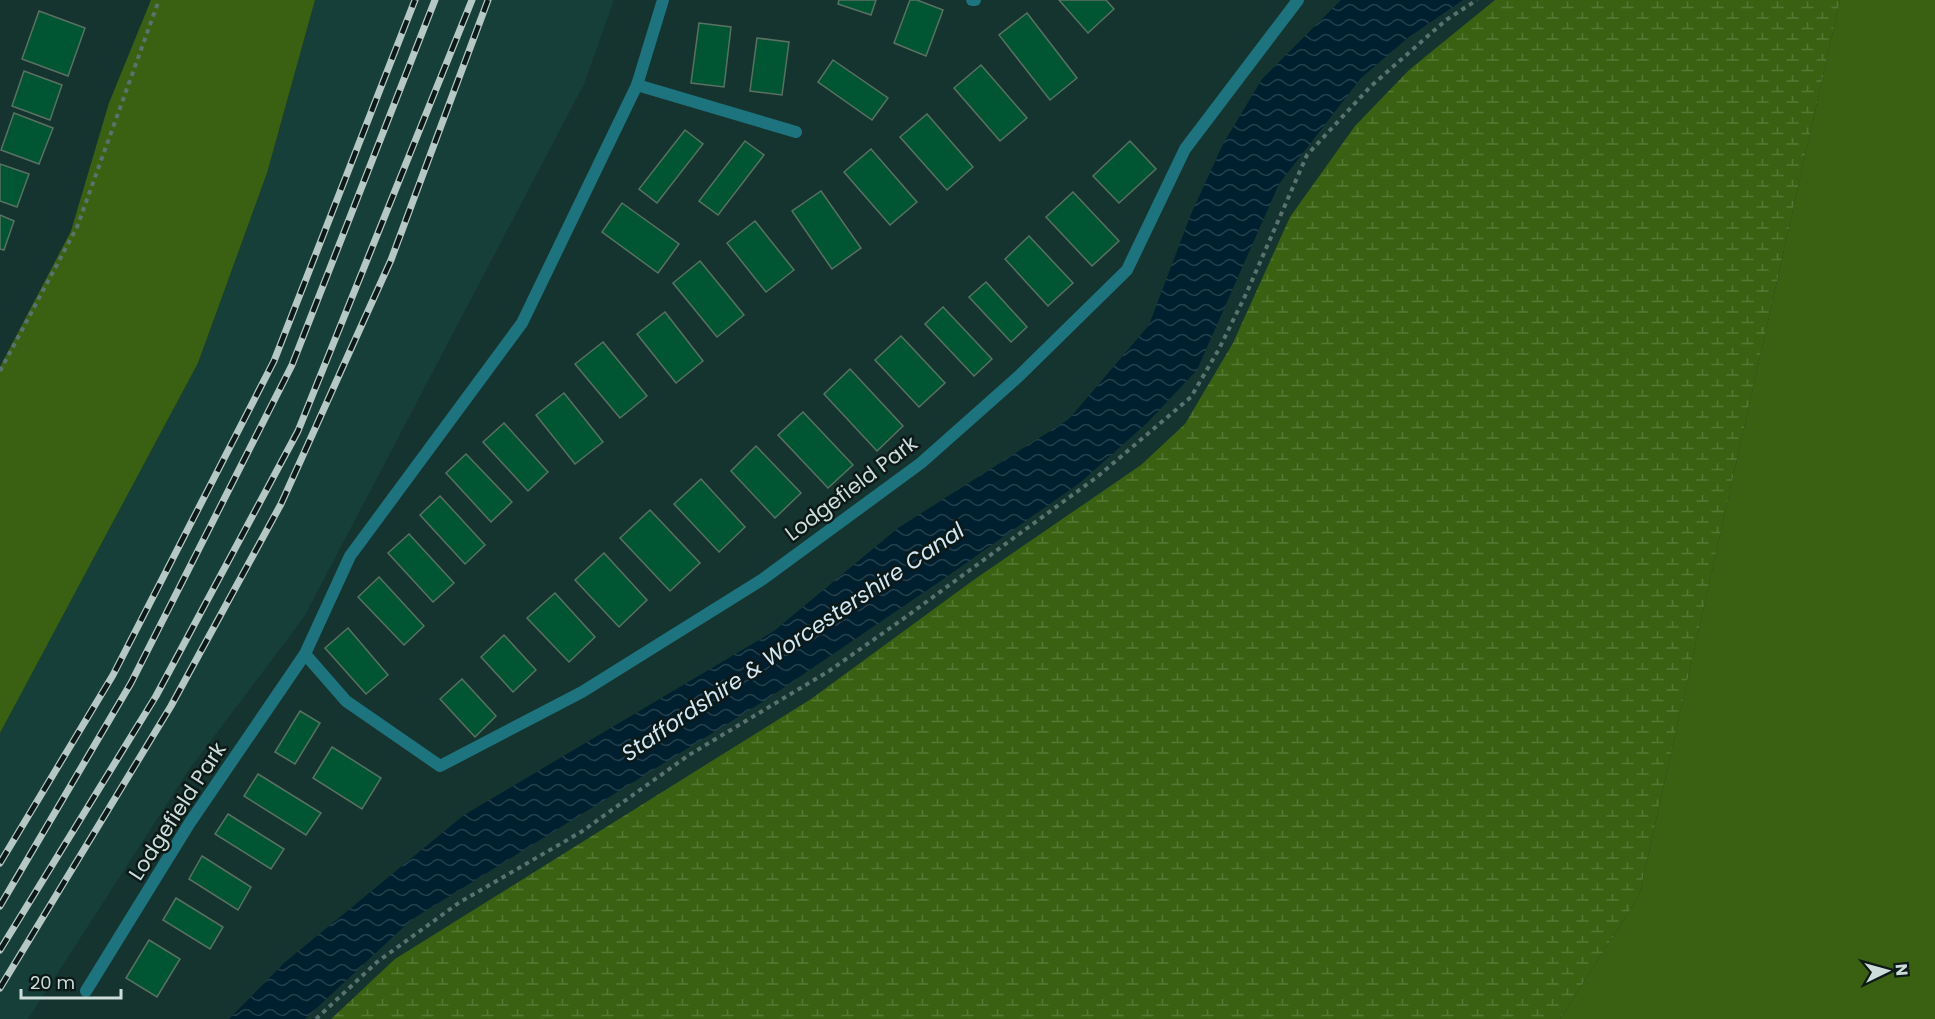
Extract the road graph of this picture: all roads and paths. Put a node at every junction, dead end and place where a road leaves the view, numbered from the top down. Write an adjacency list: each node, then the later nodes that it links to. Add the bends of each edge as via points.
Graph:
1 (159, 0): 7 (path, via 77,227)
2 (663, 0): 5 (street, Lodgefield Park)
3 (1298, 0): 8 (street, Lodgefield Park, via 1185,149 1127,270 1019,376 921,463 763,579 582,692 440,766 346,700)
4 (1477, 0): 10 (path, via 1446,20 1370,87 1307,155 1247,292 1191,397 1097,477 903,619 829,671 689,755 581,832 460,902 377,962)
5 (637, 85): 6 (street); 8 (street, Lodgefield Park, via 522,323 350,556)
6 (796, 132)
7 (0, 371)
8 (305, 654): 9 (street, Lodgefield Park, via 189,824)
9 (86, 992)
10 (316, 1019)

